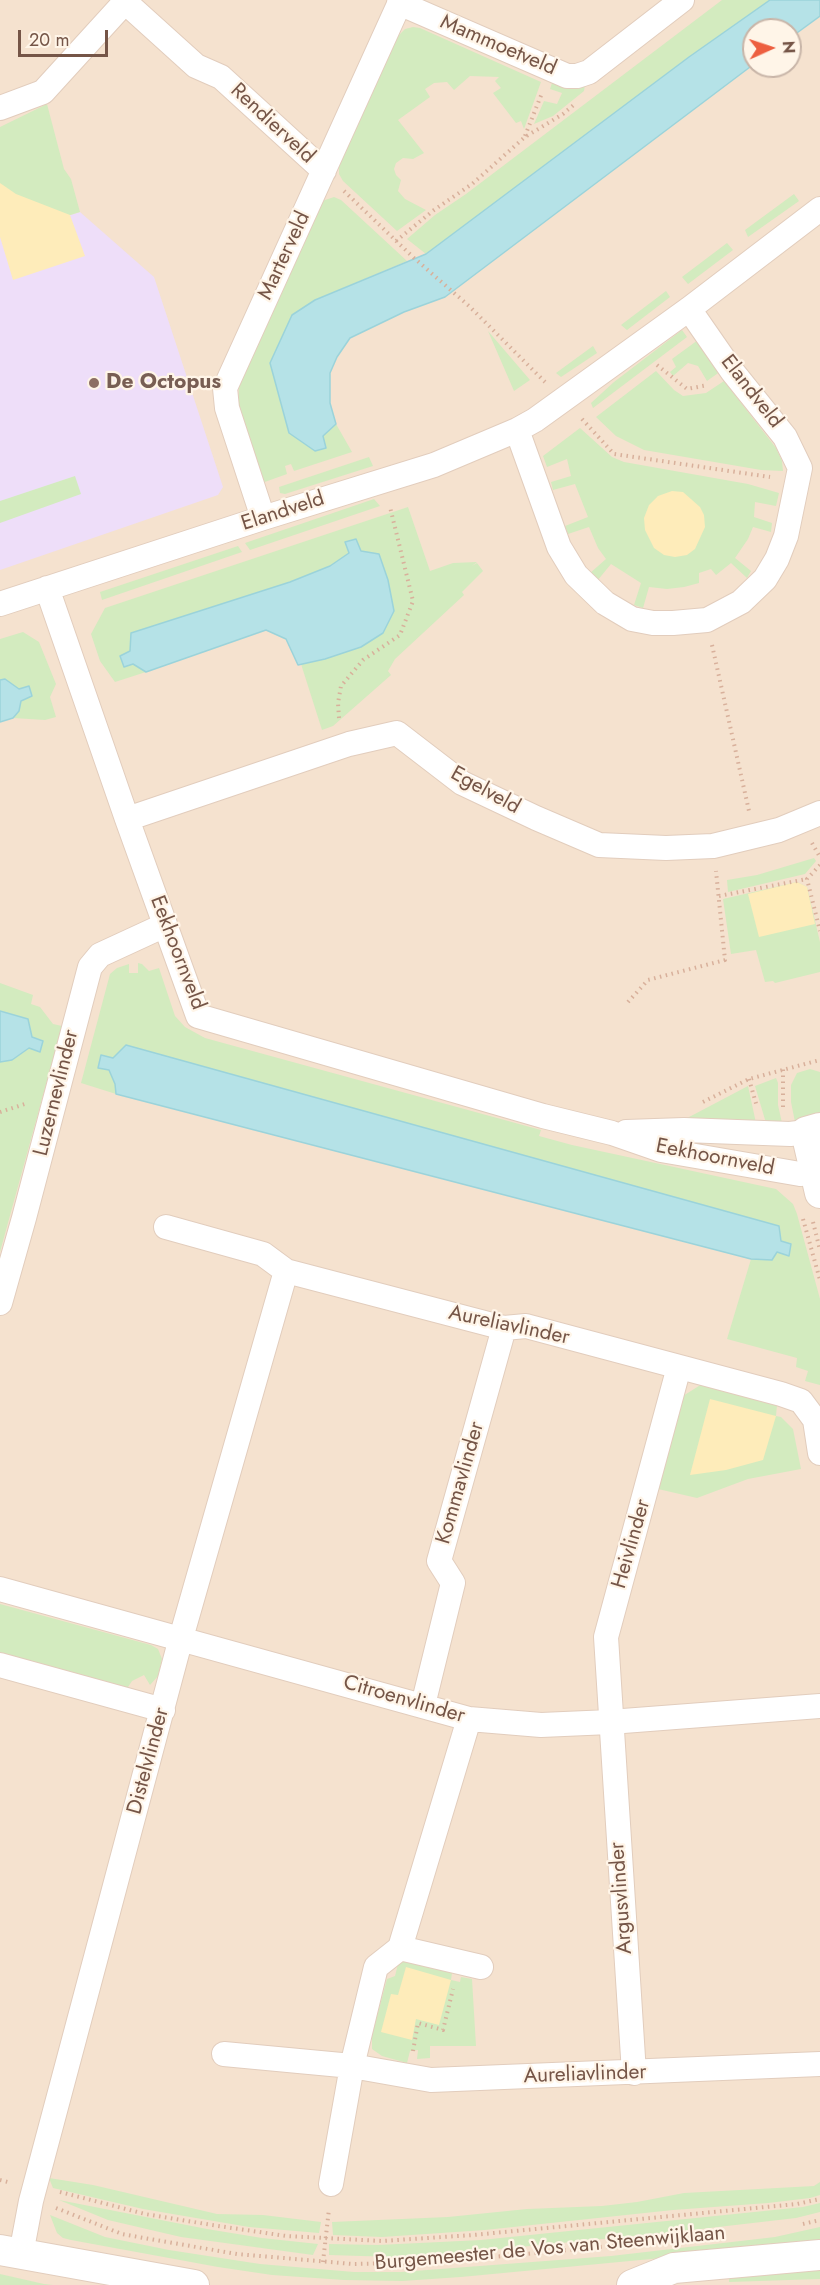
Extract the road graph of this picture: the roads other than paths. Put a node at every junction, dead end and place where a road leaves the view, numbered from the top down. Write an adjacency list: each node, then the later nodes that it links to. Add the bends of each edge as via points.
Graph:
1 (682, 0): 3 (street, Mammoetveld, via 589,72 567,76)
2 (124, 1): 4 (street, via 43,92); 5 (street, Rendierveld, via 196,66 221,76)
3 (400, 2): 5 (street, Marterveld)
4 (0, 108)
5 (324, 171): 9 (street, Marterveld, via 225,388 227,408)
6 (820, 209): 7 (street, Elandveld)
7 (688, 309): 8 (street, Elandveld); 8 (street, Elandveld, via 785,437 800,468 786,536 777,559 765,579 741,602 707,620 653,623 632,619 605,603 576,575 559,547)
8 (517, 430): 9 (street, Elandveld, via 434,465)
9 (263, 518): 10 (street, Elandveld)
10 (47, 588): 11 (street, Elandveld); 13 (street, Eekhoornveld)
11 (0, 604)
12 (820, 813): 13 (street, Egelveld, via 755,838 713,846 599,844 462,783 397,733 349,744)
13 (127, 819): 14 (street, Eekhoornveld)
14 (165, 925): 16 (street, Eekhoornveld, via 198,1016); 20 (street, Luzernevlinder, via 100,955 90,968)
15 (813, 1130): 16 (street, Eekhoornveld, via 790,1134 684,1130); 17 (street)
16 (612, 1133): 17 (street, Eekhoornveld, via 661,1150)
17 (818, 1179)
18 (166, 1227): 19 (street, Aureliavlinder, via 262,1254)
19 (286, 1271): 21 (street, Aureliavlinder); 25 (street, Distelvlinder)
20 (0, 1303)
21 (504, 1328): 22 (street, Aureliavlinder, via 526,1326); 27 (street, Kommavlinder, via 439,1561 453,1583)
22 (679, 1367): 23 (street, Aureliavlinder, via 801,1401 815,1420); 31 (street, Heivlinder, via 606,1637)
23 (820, 1453)
24 (0, 1589): 25 (street, Citroenvlinder)
25 (182, 1638): 27 (street, Citroenvlinder); 29 (street, Distelvlinder)
26 (0, 1665): 29 (street)
27 (423, 1705): 30 (street, Citroenvlinder)
28 (820, 1706): 31 (street, Citroenvlinder)
29 (163, 1710): 39 (street, Distelvlinder, via 33,2194)
30 (469, 1719): 31 (street, Citroenvlinder, via 541,1725); 32 (street)
31 (610, 1722): 37 (street, Argusvlinder)
32 (400, 1948): 33 (street); 36 (street, via 376,1967)
33 (470, 1964)
34 (224, 2054): 36 (street, Aureliavlinder)
35 (820, 2064): 37 (street, Aureliavlinder)
36 (352, 2066): 37 (street, Aureliavlinder, via 431,2080); 38 (street)
37 (634, 2073)
38 (331, 2184)
39 (10, 2252): 41 (street)
40 (820, 2255): 42 (street, Burgemeester de Vos van Steenwijklaan, via 674,2268)
41 (194, 2285)
42 (632, 2285)

